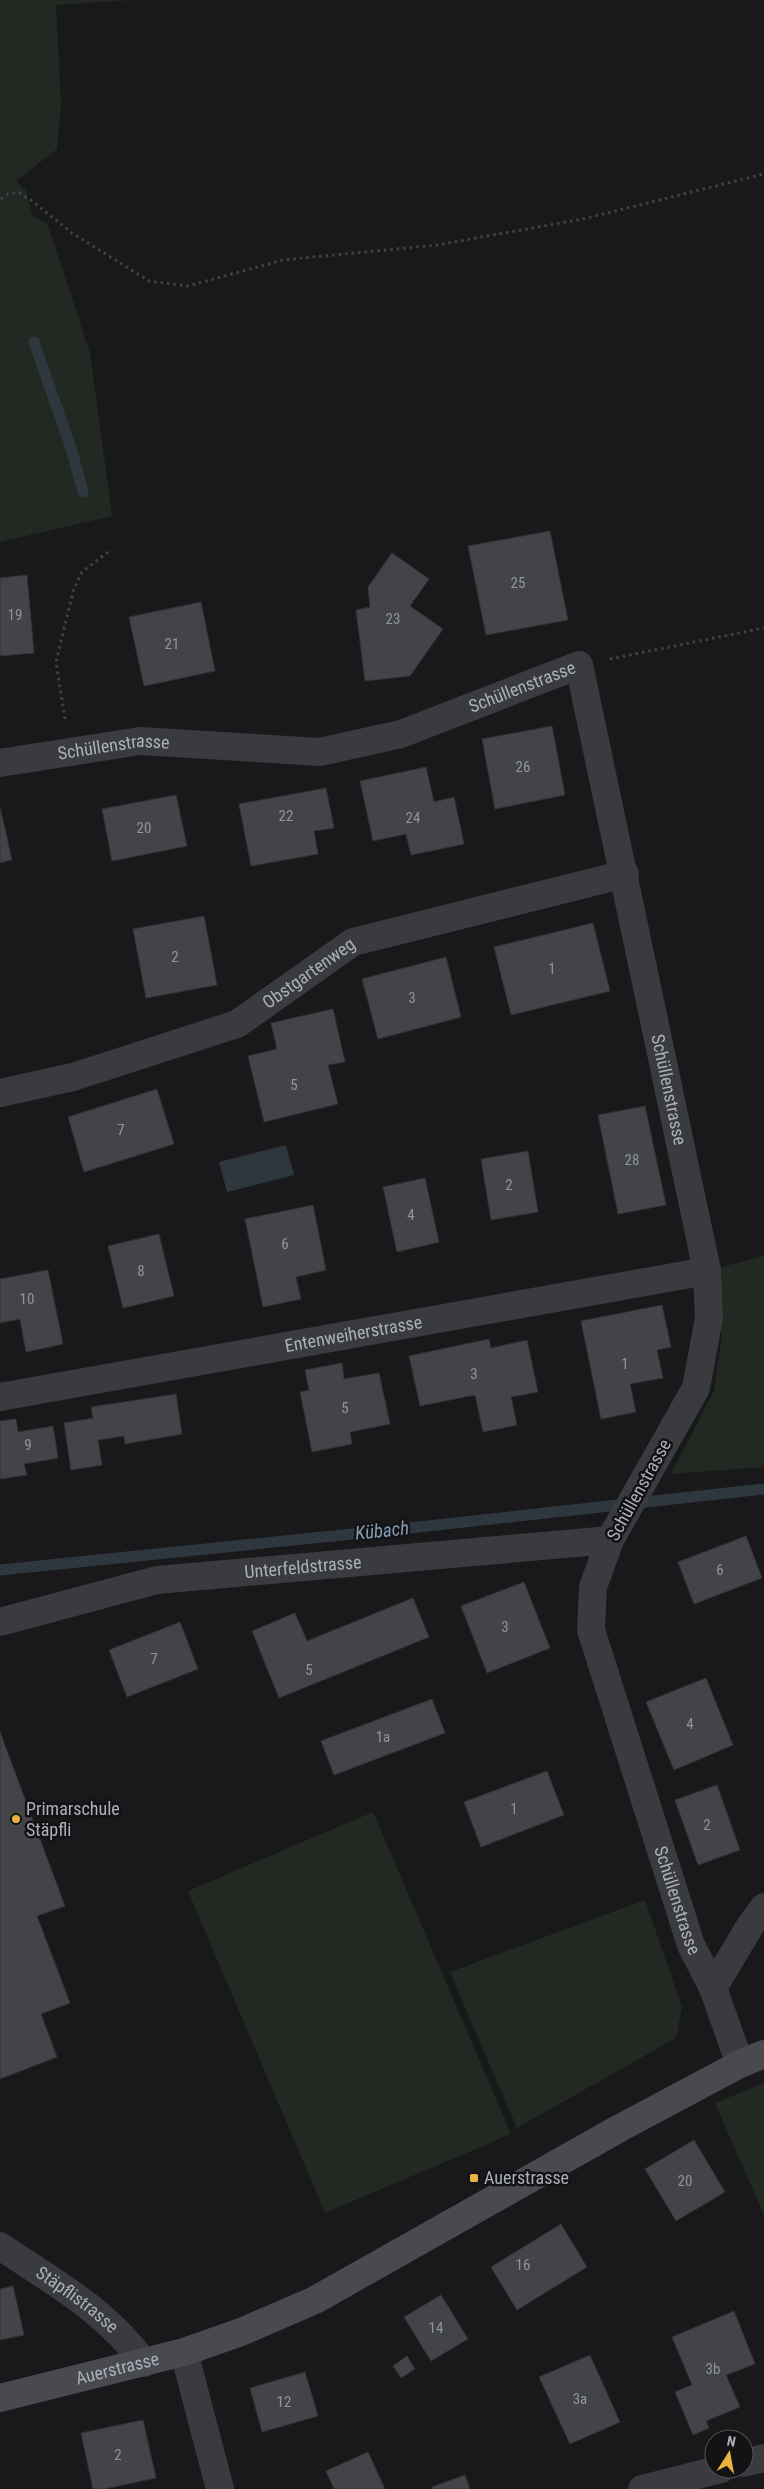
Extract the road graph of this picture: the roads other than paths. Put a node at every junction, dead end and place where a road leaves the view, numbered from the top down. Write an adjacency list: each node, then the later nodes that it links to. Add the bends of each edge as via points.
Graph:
1 (0, 763): 2 (street, Schüllenstrasse, via 140,741 320,752 401,734 579,665)
2 (625, 874): 3 (street, Obstgartenweg, via 353,942 237,1024 73,1078); 4 (street, Schüllenstrasse)
3 (0, 1093)
4 (707, 1271): 5 (street, Entenweiherstrasse); 6 (street, Schüllenstrasse, via 708,1318 696,1388)
5 (0, 1396)
6 (614, 1533): 7 (street, Unterfeldstrasse, via 157,1580); 9 (street, Schüllenstrasse, via 592,1587 591,1630 691,1945)
7 (0, 1622)
8 (764, 1907): 9 (street)
9 (713, 1988): 10 (street, Schüllenstrasse)
10 (752, 2059): 12 (main road, Auerstrasse, via 620,2128 315,2300)
11 (0, 2246): 13 (street, Stäpflistrasse, via 95,2309 128,2340)
12 (184, 2352): 13 (main road, Auerstrasse); 16 (street)
13 (144, 2363): 14 (main road, Auerstrasse)
14 (0, 2398)
15 (704, 2473): 17 (street)
16 (220, 2489)
17 (643, 2489)

